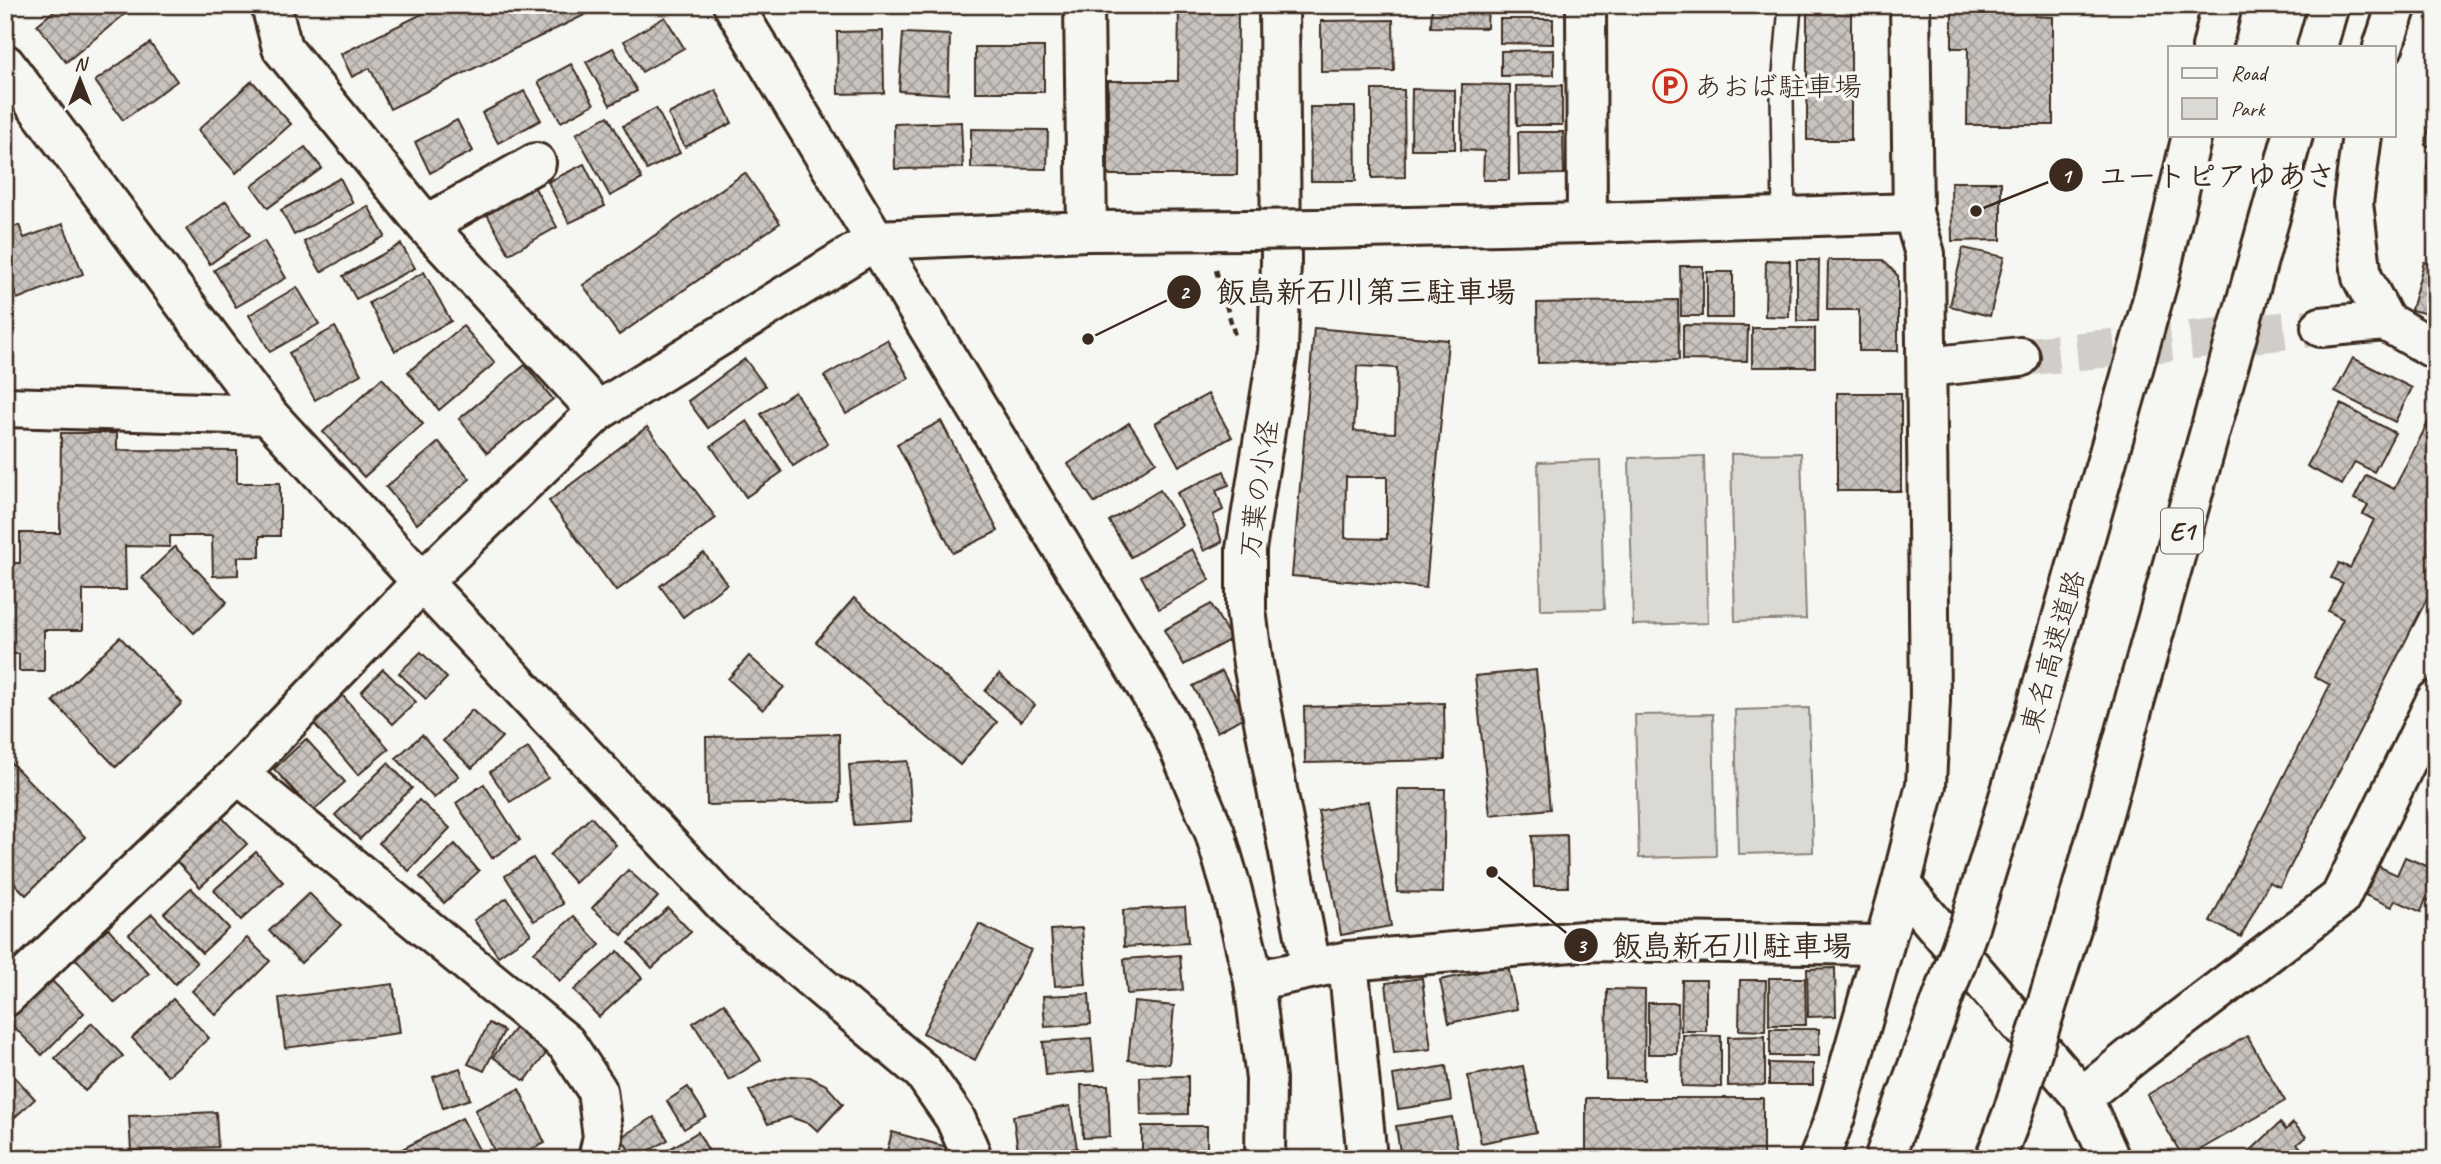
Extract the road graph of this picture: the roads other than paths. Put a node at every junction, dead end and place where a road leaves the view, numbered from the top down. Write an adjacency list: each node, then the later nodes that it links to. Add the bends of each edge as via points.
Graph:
1 (271, 5): 22 (main road, via 282,48)
2 (733, 5): 24 (main road)
3 (1084, 5): 23 (main road)
4 (1279, 5): 38 (main road, 万葉の小径, via 1278,350 1246,549 1247,610 1253,664)
5 (1586, 5): 21 (main road)
6 (1910, 5): 19 (main road)
7 (2222, 5): 11 (main road)
8 (2329, 5): 12 (main road)
9 (2398, 5): 13 (main road)
10 (1790, 7): 20 (lane, via 1782,97)
11 (2212, 46)
12 (2317, 46)
13 (2383, 46)
14 (5, 64): 32 (main road)
15 (2192, 136): 47 (main road, 東名高速道路, bridge, via 2158,281 2037,706 1969,927)
16 (2293, 136): 48 (main road, E1, bridge, via 2071,928)
17 (2362, 136): 25 (main road, via 2353,203 2362,276)
18 (536, 163): 22 (main road)
19 (1913, 212): 20 (main road); 29 (main road, via 1925,254)
20 (1783, 216): 21 (main road)
21 (1587, 223): 23 (main road, bridge)
22 (426, 225): 31 (main road)
23 (1087, 231): 24 (main road)
24 (876, 240): 31 (main road); 39 (main road, via 1169,724 1214,834)
25 (2385, 321): 26 (main road); 27 (main road)
26 (2320, 327)
27 (2436, 350)
28 (2020, 357): 29 (main road)
29 (1927, 367): 36 (main road, via 1930,700 1926,785)
30 (5, 407): 32 (main road)
31 (598, 411): 33 (main road)
32 (268, 415): 33 (main road)
33 (422, 582): 35 (main road); 43 (main road, via 730,909 923,1072 955,1118)
34 (2436, 700): 41 (main road, via 2340,898)
35 (238, 774): 40 (main road); 42 (main road, via 566,1043 597,1090 603,1136)
36 (1901, 885): 37 (main road); 41 (main road)
37 (1883, 945): 38 (main road, via 1583,941); 46 (main road)
38 (1330, 964): 39 (main road); 45 (main road, 万葉の小径)
39 (1254, 981): 44 (main road, via 1266,1079)
40 (5, 997)
41 (2082, 1097): 49 (main road)
42 (598, 1159)
43 (971, 1159)
44 (1265, 1159)
45 (1367, 1159)
46 (1819, 1159)
47 (1884, 1159)
48 (1995, 1159)
49 (2110, 1159)

